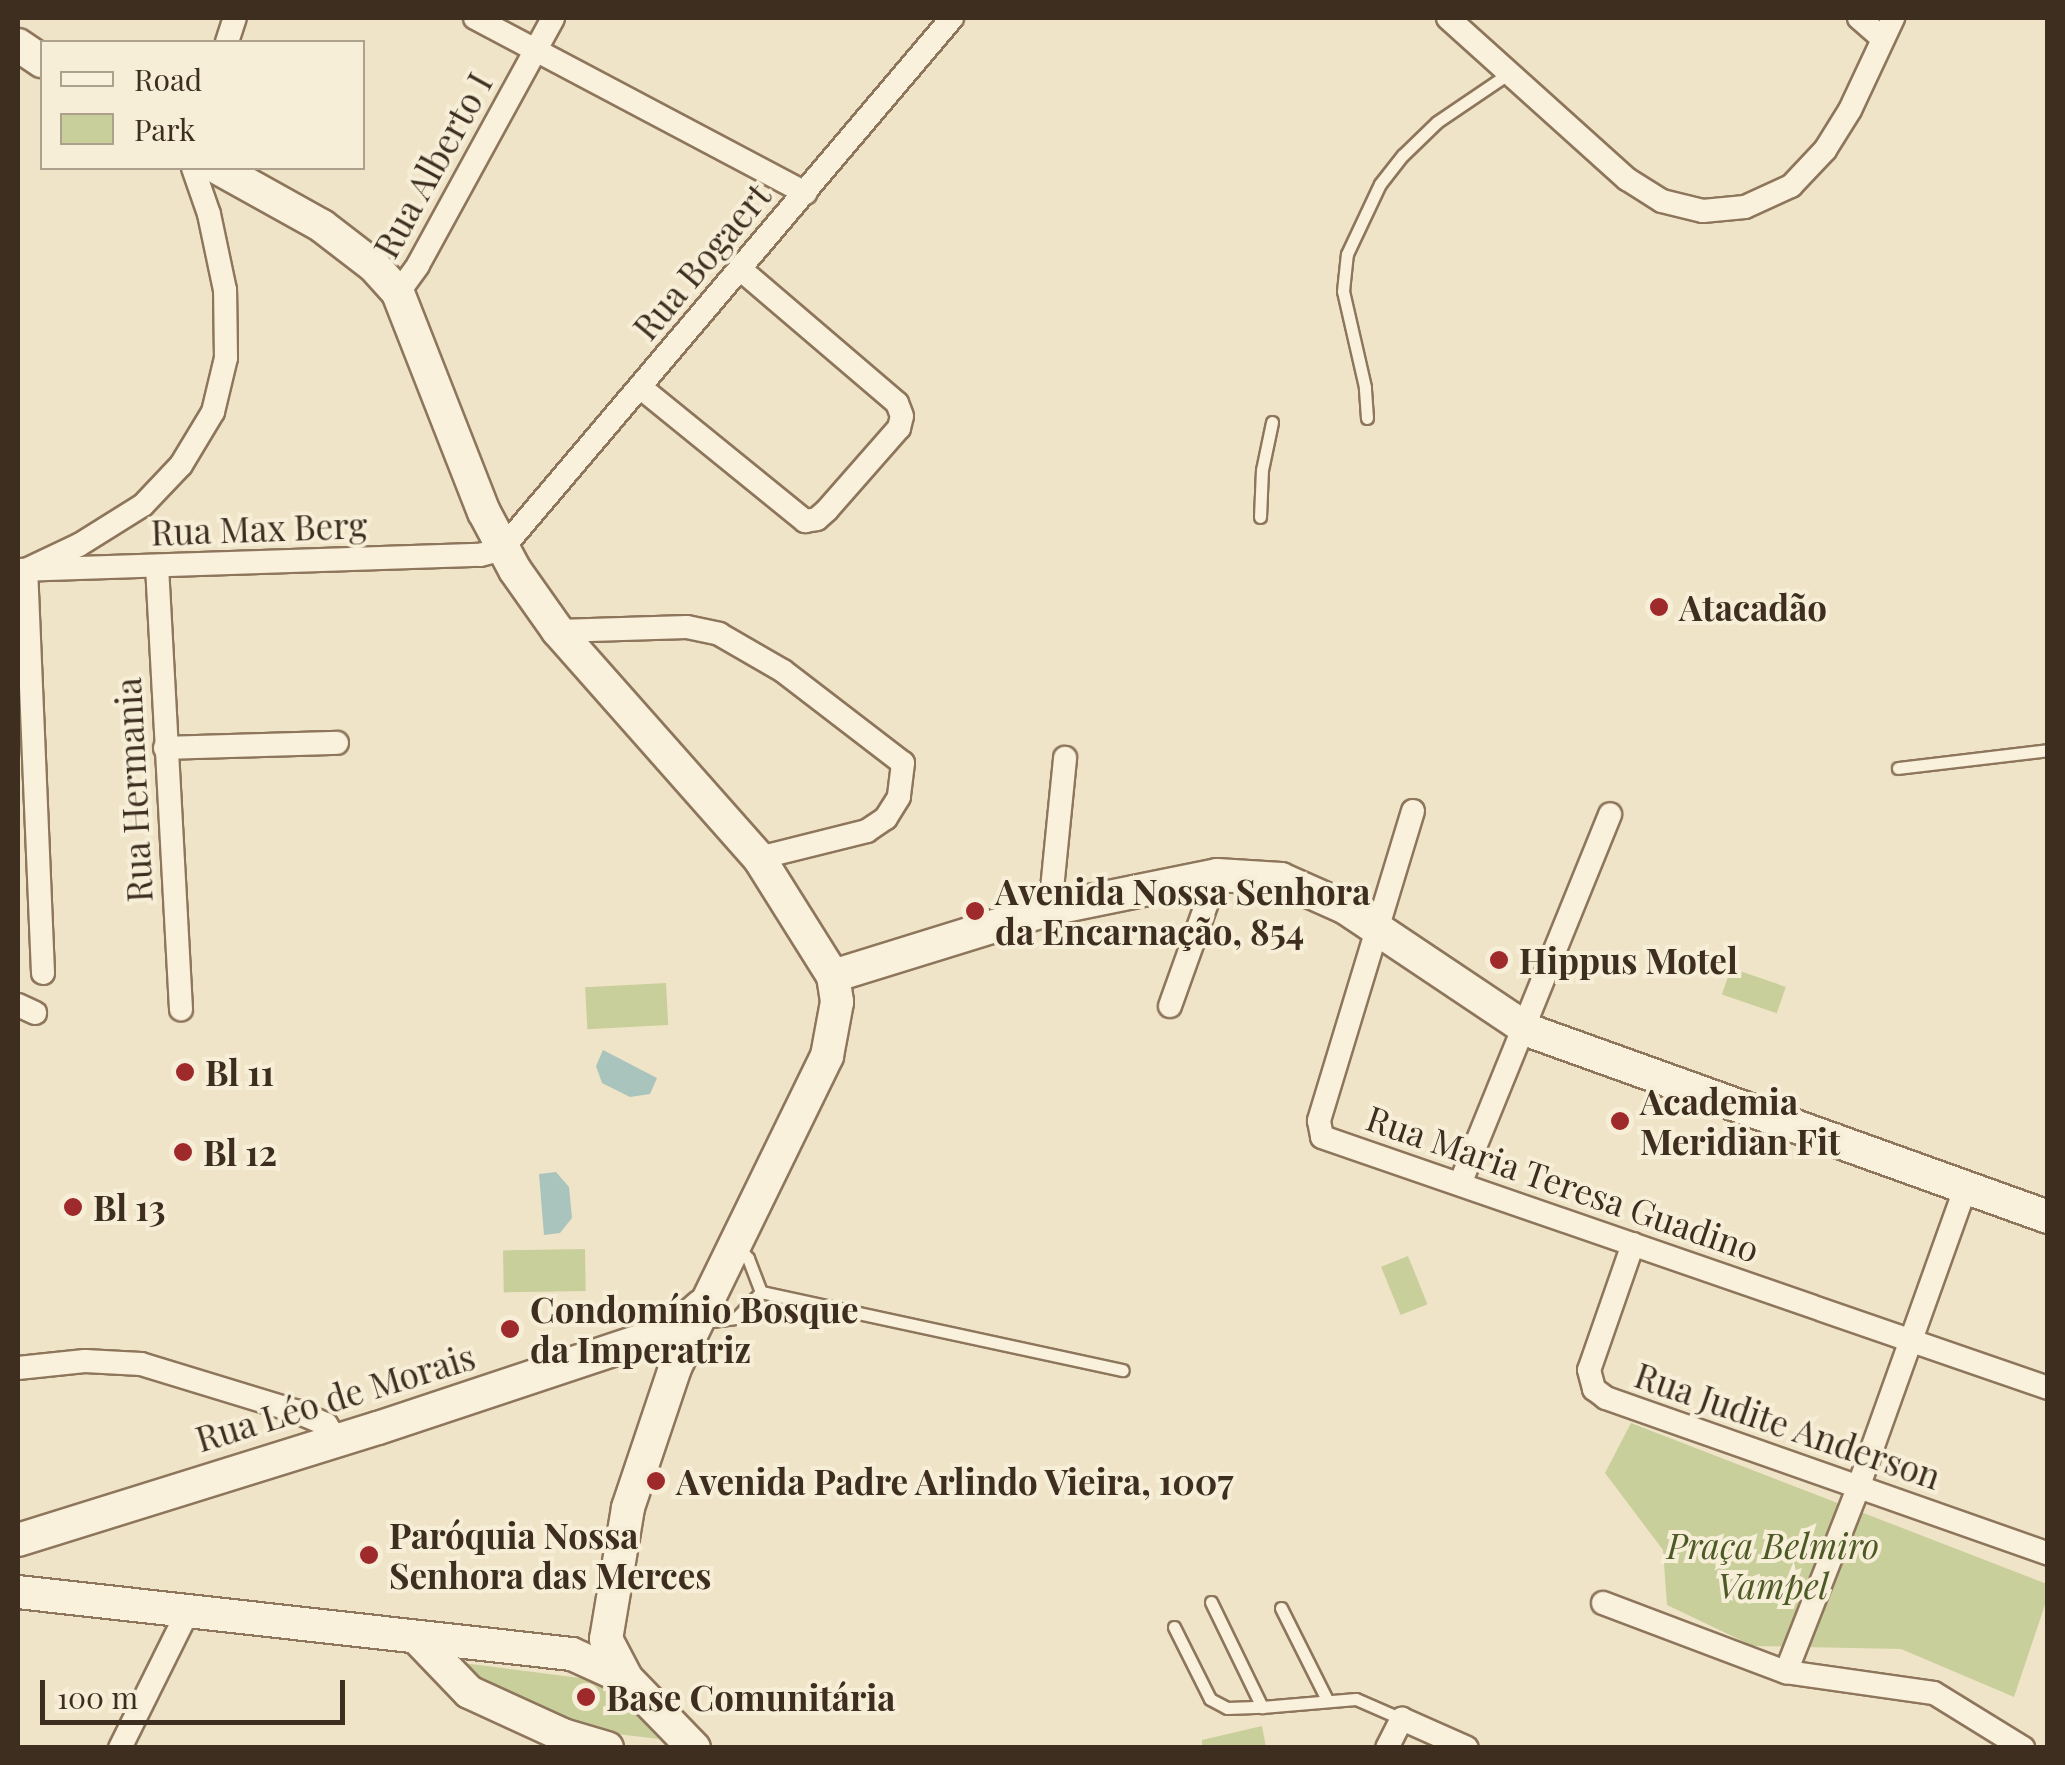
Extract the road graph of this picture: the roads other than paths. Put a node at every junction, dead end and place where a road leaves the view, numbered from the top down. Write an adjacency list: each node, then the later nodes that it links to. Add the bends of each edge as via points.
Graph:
1 (475, 18): 8 (street)
2 (554, 18): 8 (street, Rua Alberto I)
3 (952, 18): 13 (street, Rua Bogaert)
4 (1448, 18): 10 (street)
5 (1859, 18): 6 (street)
6 (1887, 28): 10 (street, via 1825,150 1792,186 1745,208 1703,211 1662,201 1627,179)
7 (18, 45): 9 (main road)
8 (536, 50): 13 (street); 15 (street, Rua Alberto I)
9 (40, 59)
10 (1508, 74): 17 (lane, via 1437,122 1403,155 1380,184 1347,254 1343,291)
11 (193, 170): 22 (street, via 225,290 226,358 213,412 182,465 143,505 79,546)
12 (222, 170): 15 (main road, via 322,226)
13 (805, 193): 14 (street, Rua Bogaert)
14 (740, 269): 16 (street, Rua Bogaert); 16 (street, via 896,403 898,428 828,510 805,521)
15 (398, 293): 20 (main road)
16 (640, 387): 20 (street, Rua Bogaert)
17 (1366, 418)
18 (1272, 422): 19 (lane)
19 (1260, 517)
20 (502, 549): 21 (street, Rua Max Berg, via 480,556); 23 (main road)
21 (157, 566): 22 (street, Rua Max Berg); 25 (street, Rua Hermania)
22 (22, 570): 35 (street)
23 (558, 631): 31 (main road); 31 (street, via 686,627 718,634 782,671 903,763 899,797 886,818 866,830)
24 (338, 743): 25 (street)
25 (165, 748): 38 (street, Rua Hermania)
26 (2048, 750): 28 (lane)
27 (1064, 758): 33 (street)
28 (1898, 768)
29 (1413, 812): 34 (street, Rua Maria Teresa Guadino)
30 (1610, 814): 39 (street)
31 (759, 858): 36 (main road)
32 (1217, 874): 33 (main road); 34 (main road, via 1281,879 1321,893); 37 (street)
33 (1050, 909): 36 (main road)
34 (1374, 926): 39 (main road); 40 (street, Rua Maria Teresa Guadino, via 1319,1134)
35 (43, 972)
36 (834, 976): 44 (main road, Rua Léo de Morais, via 837,1002 827,1056)
37 (1170, 1006)
38 (181, 1009)
39 (1522, 1028): 40 (street); 41 (main road)
40 (1460, 1184): 43 (street, Rua Maria Teresa Guadino)
41 (1965, 1189): 42 (main road); 47 (street)
42 (2048, 1217)
43 (1633, 1244): 47 (street, Rua Maria Teresa Guadino); 52 (street, Rua Judite Anderson, via 1589,1370 1594,1389 1616,1403)
44 (734, 1245): 45 (lane, via 748,1258); 46 (main road, Rua Léo de Morais)
45 (761, 1292): 46 (lane, via 736,1318); 49 (lane)
46 (686, 1326): 51 (main road, Rua Léo de Morais); 61 (main road, via 628,1508)
47 (1912, 1340): 50 (street, Rua Maria Teresa Guadino); 52 (street)
48 (18, 1368): 51 (street, via 141,1364 295,1411 326,1424)
49 (1124, 1370)
50 (2048, 1388)
51 (337, 1441): 53 (main road, Rua Léo de Morais)
52 (1858, 1488): 54 (street, Rua Judite Anderson); 64 (street)
53 (18, 1540)
54 (2048, 1554)
55 (18, 1592): 59 (main road)
56 (1211, 1602): 67 (lane)
57 (1603, 1603): 64 (street)
58 (1281, 1608): 66 (lane)
59 (188, 1611): 62 (main road); 69 (street)
60 (1174, 1627): 67 (lane, via 1210,1699 1227,1708)
61 (606, 1638): 63 (main road); 65 (main road)
62 (419, 1640): 63 (main road); 70 (main road, via 469,1692)
63 (572, 1654): 65 (main road)
64 (1786, 1672): 74 (street, via 1934,1692)
65 (627, 1678): 71 (main road)
66 (1326, 1698): 67 (lane); 68 (lane, via 1356,1699)
67 (1262, 1707)
68 (1402, 1719): 72 (street); 73 (street)
69 (120, 1748)
70 (607, 1748)
71 (694, 1748)
72 (1387, 1748)
73 (1467, 1748)
74 (2023, 1748)

